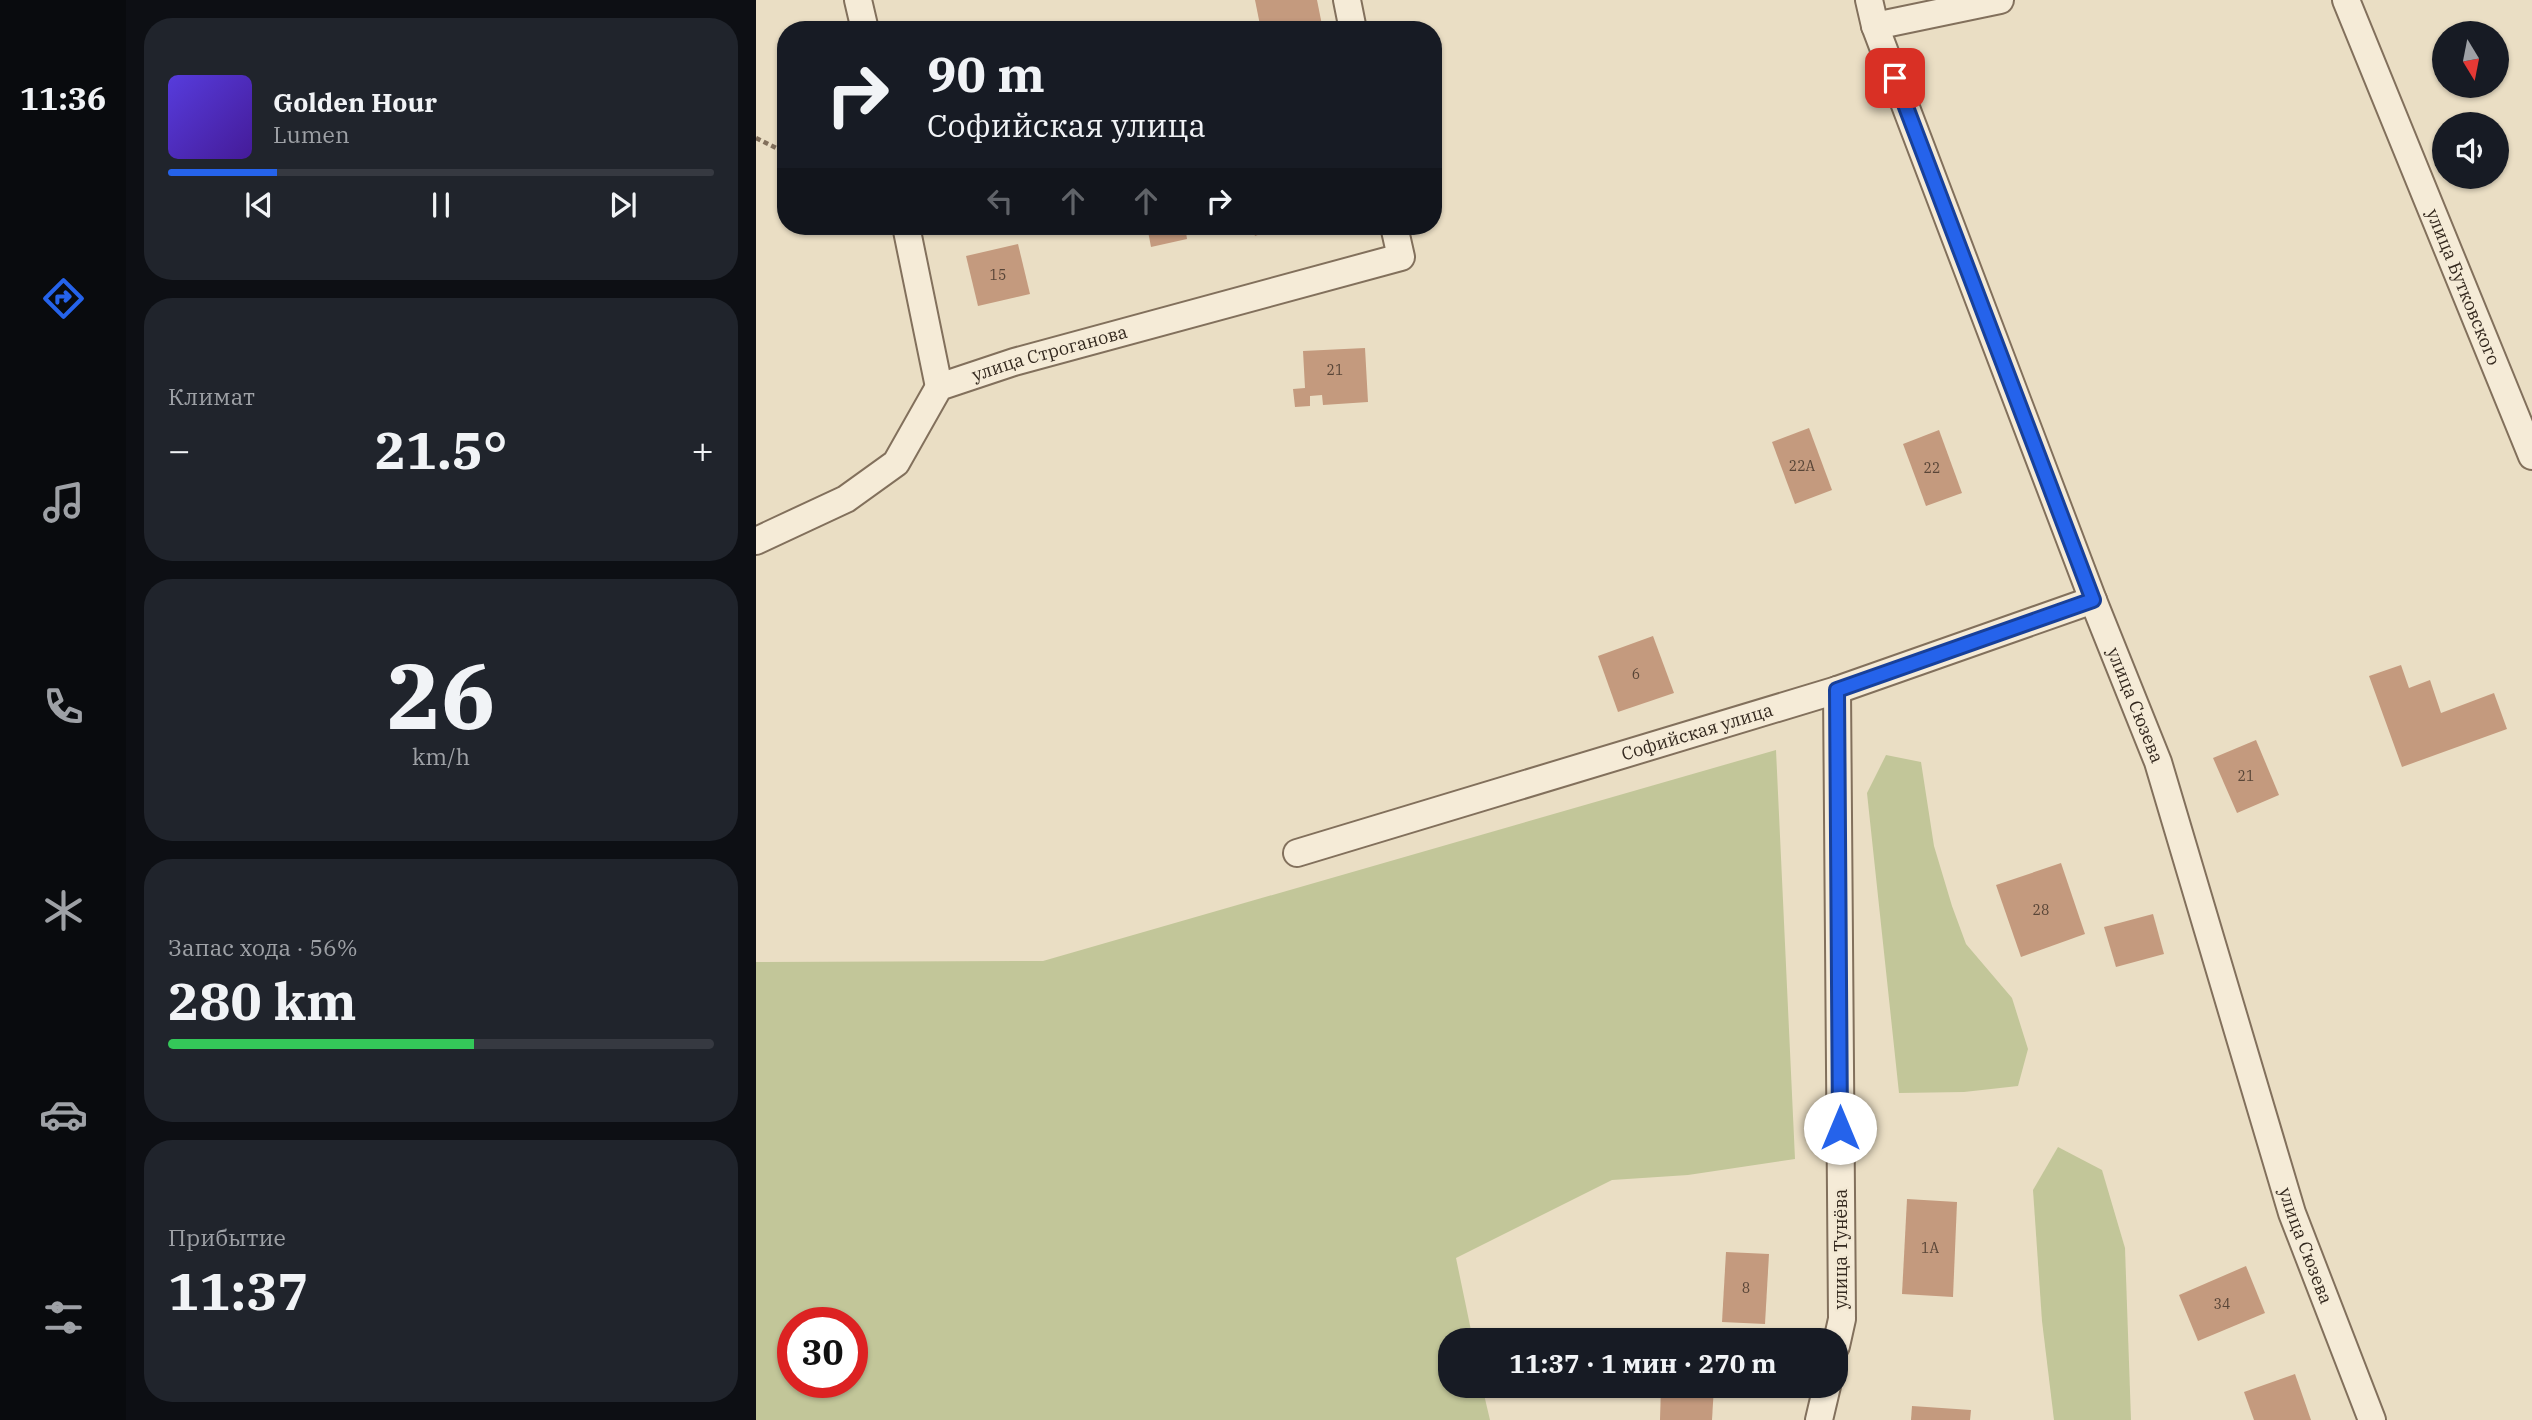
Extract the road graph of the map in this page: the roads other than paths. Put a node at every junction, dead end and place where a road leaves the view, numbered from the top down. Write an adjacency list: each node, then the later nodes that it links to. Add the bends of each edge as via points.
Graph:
1 (858, 0): 6 (street)
2 (1347, 0): 7 (street)
3 (1869, 0): 8 (street, улица Сюзева)
4 (2000, 0): 8 (street)
5 (2346, 0): 12 (street, улица Бутковского)
6 (862, 21)
7 (1351, 21)
8 (1875, 26): 14 (street, улица Сюзева)
9 (908, 235): 11 (street)
10 (1396, 235): 11 (street, улица Строганова, via 1401,257 1014,362)
11 (939, 387): 13 (street, via 896,463 846,499)
12 (2532, 456)
13 (756, 541)
14 (2093, 600): 15 (street, Софийская улица); 20 (street, улица Сюзева, via 2158,762 2292,1213)
15 (1837, 690): 16 (street, Софийская улица); 17 (street, улица Тунёва)
16 (1297, 853)
17 (1840, 1328)
18 (1824, 1398): 19 (street)
19 (1819, 1420)
20 (2372, 1420)

